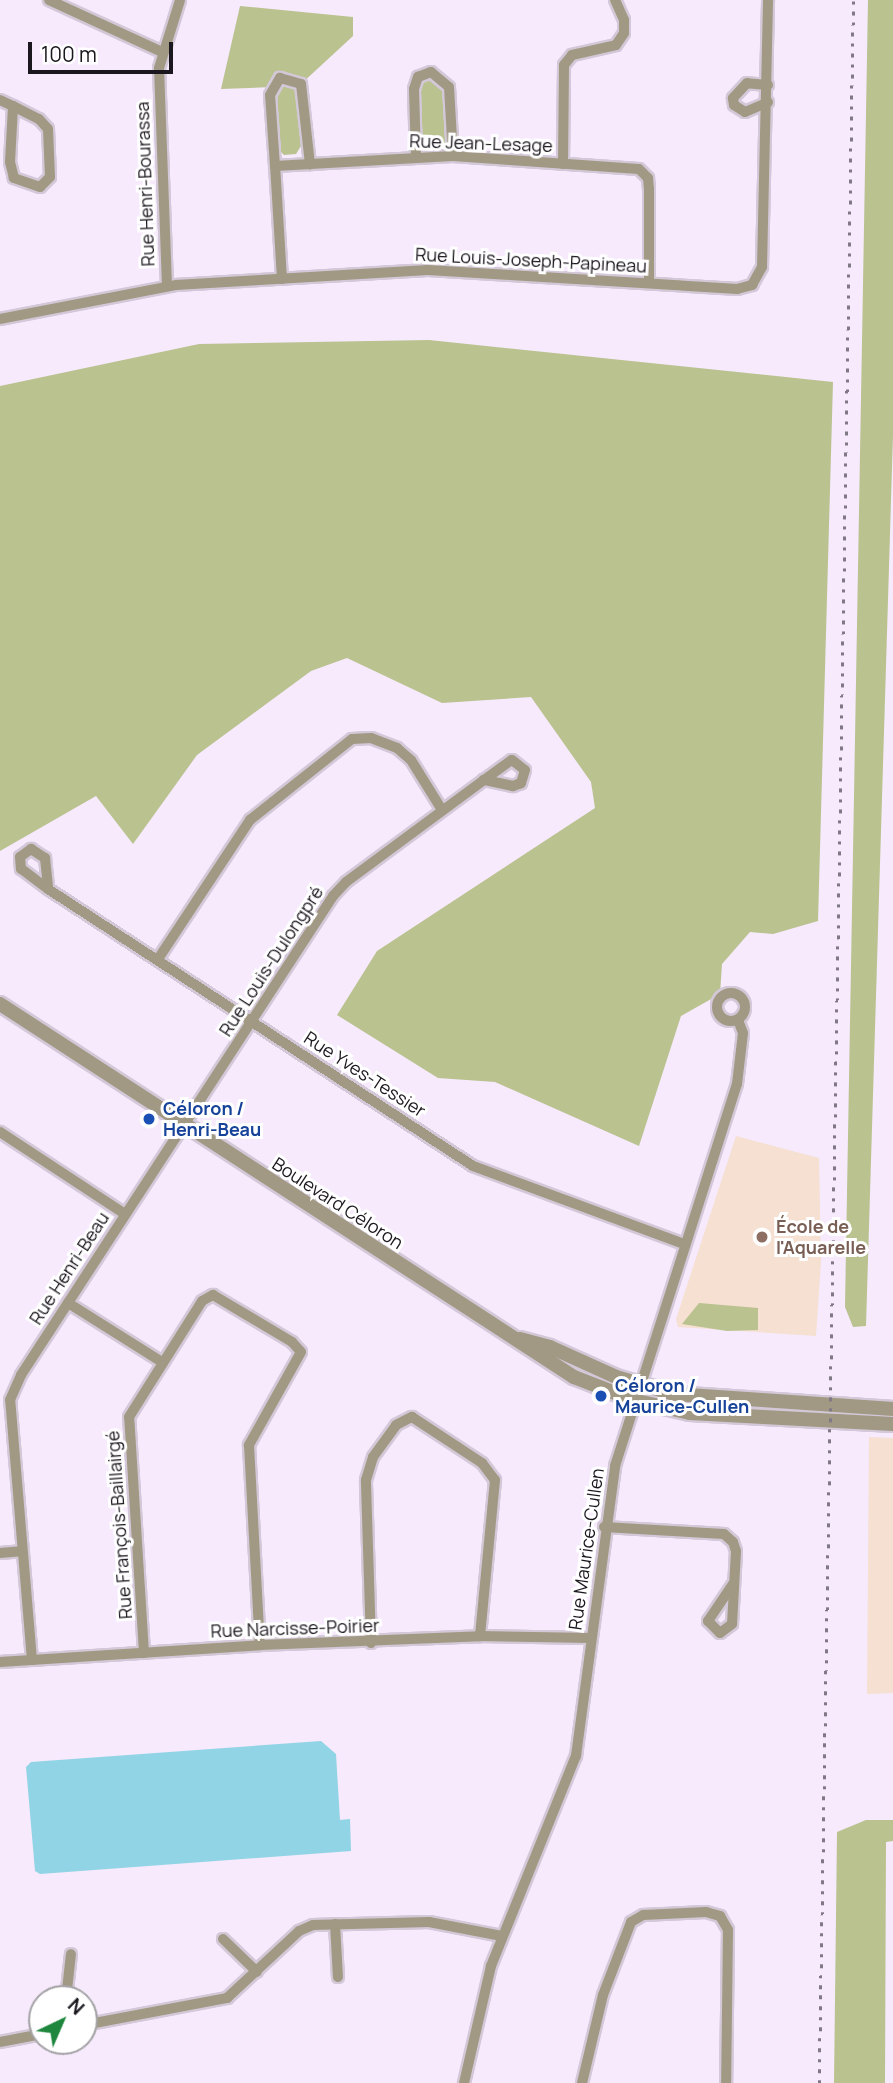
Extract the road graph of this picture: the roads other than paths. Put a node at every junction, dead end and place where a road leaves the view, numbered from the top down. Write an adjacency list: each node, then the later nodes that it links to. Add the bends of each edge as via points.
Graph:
1 (49, 0): 5 (street)
2 (180, 0): 5 (street, Rue Henri-Bourassa)
3 (615, 0): 13 (street, via 624,19 624,33 616,45 572,55 564,65)
4 (768, 0): 6 (street, Rue Louis-Joseph-Papineau)
5 (162, 52): 17 (street, Rue Henri-Bourassa, via 159,87)
6 (768, 85): 8 (street, Rue Louis-Joseph-Papineau); 8 (street, via 747,83 733,98 734,105 746,112)
7 (0, 100): 9 (street)
8 (768, 102): 16 (street, Rue Louis-Joseph-Papineau, via 758,278 737,289)
9 (13, 106): 9 (street, via 10,162 14,178 40,187 50,177 48,129)
10 (453, 156): 11 (street, Rue Jean-Lesage); 11 (street, via 449,87 431,72 418,77 414,89); 13 (street, Rue Jean-Lesage)
11 (416, 157): 12 (street, Rue Jean-Lesage)
12 (310, 164): 14 (street, Rue Jean-Lesage); 14 (street, via 301,84 280,78 270,95)
13 (563, 164): 16 (street, Rue Jean-Lesage, via 639,169 648,178)
14 (275, 166): 15 (street)
15 (282, 279): 16 (street, Rue Louis-Joseph-Papineau, via 428,270); 17 (street, Rue Louis-Joseph-Papineau)
16 (649, 283)
17 (167, 286): 18 (street, Rue Louis-Joseph-Papineau)
18 (0, 319)
19 (484, 780): 20 (street, Rue Louis-Dulongpré)
20 (442, 810): 22 (street, via 411,760 397,748 370,738 352,739 250,820); 25 (street, Rue Louis-Dulongpré, via 339,889)
21 (48, 888): 22 (street, Rue Yves-Tessier)
22 (158, 958): 25 (street, Rue Yves-Tessier)
23 (0, 1004): 26 (street, Boulevard Céloron)
24 (738, 1020): 29 (street, Rue Maurice-Cullen, via 743,1033 737,1084)
25 (252, 1021): 26 (street, Rue Louis-Dulongpré); 29 (street, Rue Yves-Tessier, via 474,1166)
26 (183, 1125): 28 (street, Rue Henri-Beau); 31 (street, Boulevard Céloron)
27 (0, 1132): 28 (street)
28 (125, 1214): 30 (street, Rue Henri-Beau)
29 (684, 1244): 33 (street, Rue Maurice-Cullen)
30 (68, 1303): 32 (street); 38 (street, Rue Henri-Beau, via 10,1400)
31 (516, 1338): 33 (street, Boulevard Céloron, via 550,1347); 34 (street, Boulevard Céloron, via 564,1372)
32 (162, 1362): 46 (street, Rue François-Baillairgé, via 202,1301 213,1295 292,1342 301,1352 248,1445); 47 (street, Rue François-Baillairgé, via 130,1417)
33 (637, 1384): 34 (street, Rue Maurice-Cullen); 35 (street, Boulevard Céloron, via 729,1401)
34 (633, 1400): 36 (street, Boulevard Céloron, via 720,1417); 39 (street, Rue Maurice-Cullen)
35 (893, 1409)
36 (893, 1424)
37 (0, 1439): 38 (street)
38 (13, 1439): 40 (street, Rue Henri-Beau)
39 (604, 1527): 42 (street, via 724,1534 736,1551); 44 (street, Rue Maurice-Cullen)
40 (21, 1551): 41 (street); 48 (street, Rue Henri-Beau)
41 (0, 1553)
42 (733, 1584)
43 (480, 1636): 44 (street, Rue Narcisse-Poirier); 45 (street, Rue Narcisse-Poirier); 45 (street, via 495,1480 482,1464 412,1417 396,1425 373,1457 366,1480)
44 (592, 1638): 51 (street, Rue Maurice-Cullen, via 572,1770)
45 (371, 1643): 46 (street, Rue Narcisse-Poirier)
46 (260, 1645): 47 (street, Rue Narcisse-Poirier)
47 (144, 1653): 48 (street, Rue Narcisse-Poirier)
48 (32, 1660): 49 (street, Rue Narcisse-Poirier)
49 (0, 1662)
50 (335, 1924): 51 (street, via 429,1922); 54 (street, via 299,1931); 55 (street)
51 (502, 1936): 60 (street, Rue Maurice-Cullen, via 483,1994)
52 (223, 1939): 54 (street)
53 (71, 1954): 56 (street)
54 (257, 1972): 57 (street, via 227,1998)
55 (338, 1978)
56 (68, 1985)
57 (98, 2022)
58 (28, 2037): 59 (street)
59 (0, 2042)
60 (464, 2083)
61 (582, 2083): 62 (street, via 603,1995 631,1922 643,1915 701,1912 720,1916 728,1930)
62 (726, 2083)

